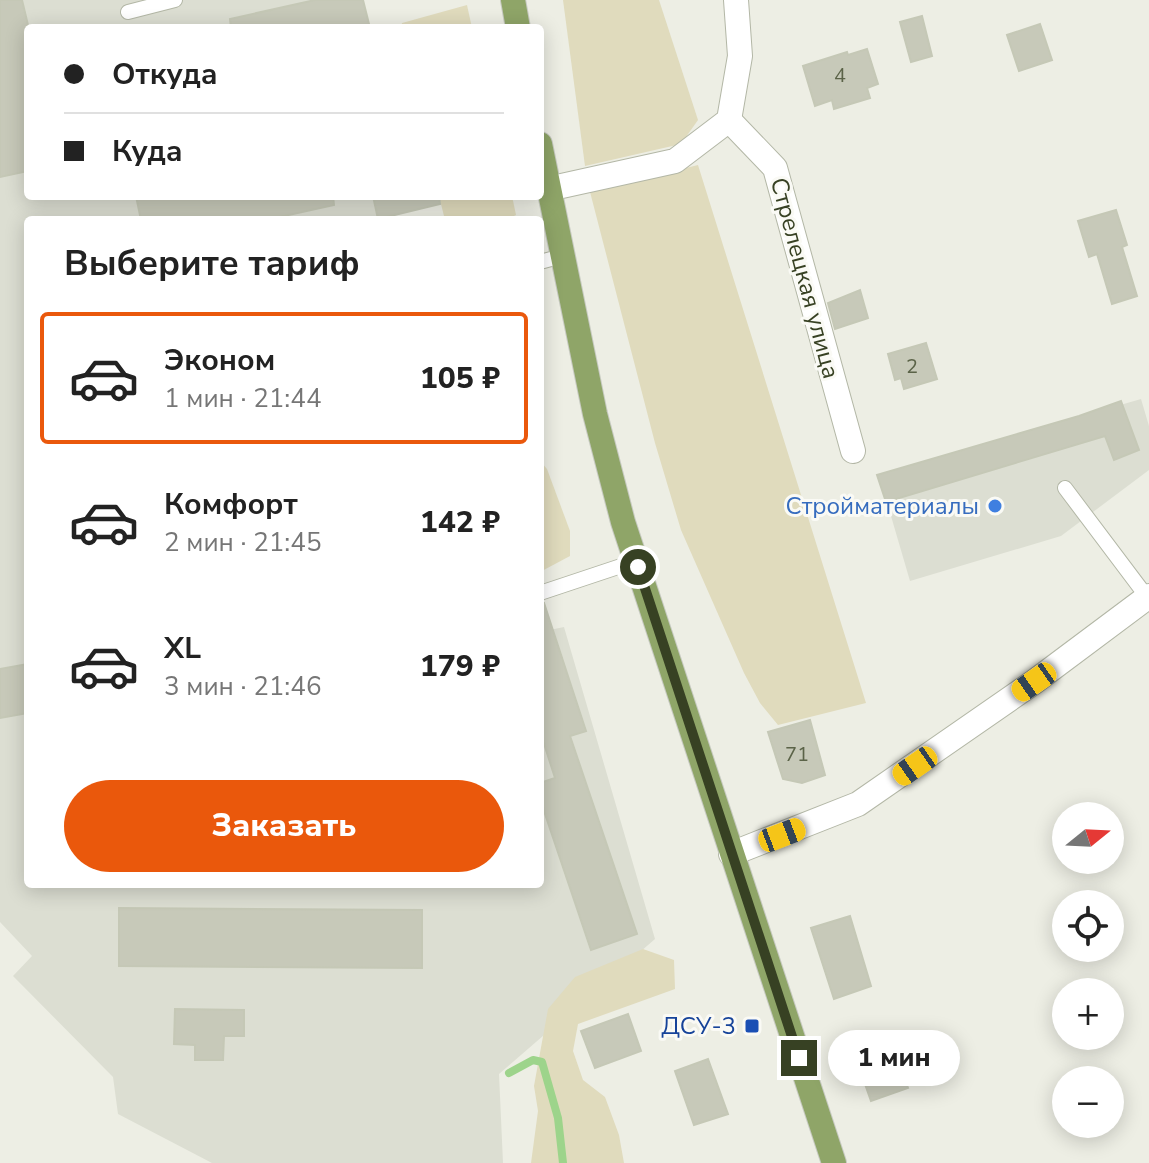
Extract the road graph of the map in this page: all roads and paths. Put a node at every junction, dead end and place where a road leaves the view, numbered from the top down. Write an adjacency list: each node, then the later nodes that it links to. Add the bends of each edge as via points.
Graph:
1 (175, 0): 4 (lane)
2 (513, 0): 5 (main road)
3 (736, 0): 6 (street, via 740,56)
4 (128, 12)
5 (517, 24)
6 (729, 120): 8 (street, via 675,161); 10 (street, Стрелецкая улица, via 775,168)
7 (544, 166): 8 (main road)
8 (548, 189): 9 (main road)
9 (551, 259): 12 (main road)
10 (853, 451)
11 (1065, 488): 14 (lane)
12 (636, 561): 13 (lane); 15 (main road)
13 (544, 592)
14 (1148, 596): 15 (street, via 858,804)
15 (731, 854): 16 (main road)
16 (834, 1163)

